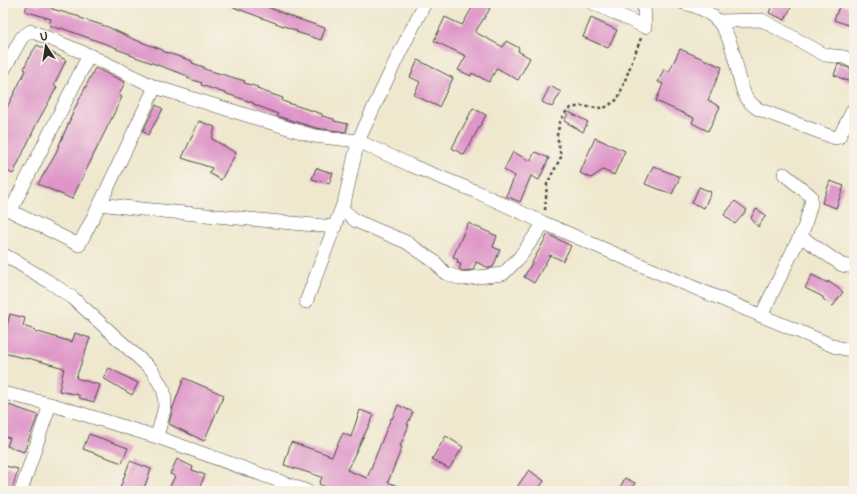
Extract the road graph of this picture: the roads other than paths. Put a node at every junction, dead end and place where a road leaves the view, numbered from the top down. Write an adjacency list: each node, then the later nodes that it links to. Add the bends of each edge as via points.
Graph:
1 (425, 3): 11 (street)
2 (592, 3): 3 (street, via 646,26)
3 (644, 3)
4 (683, 3): 5 (street, via 704,10)
5 (718, 21): 7 (street, via 762,20 825,54 844,57); 10 (street, via 730,41 744,95 758,109 835,138 839,137)
6 (89, 55): 8 (street, via 31,31 22,37); 9 (street); 14 (street)
7 (854, 62)
8 (3, 71)
9 (155, 87): 11 (street, via 314,136); 13 (street)
10 (854, 108)
11 (358, 141): 15 (street); 16 (street)
12 (784, 174): 18 (street, via 811,196 811,204)
13 (100, 204): 14 (street, via 79,245); 17 (street)
14 (7, 209)
15 (342, 209): 16 (street, via 356,221 406,242 435,262 445,273 462,279 503,274 519,258); 17 (street)
16 (544, 223): 22 (street)
17 (335, 227): 21 (street)
18 (800, 236): 20 (street, via 842,265); 22 (street)
19 (3, 254): 26 (street, via 72,298 152,370 164,391 165,406)
20 (854, 267)
21 (306, 302)
22 (761, 316): 23 (street)
23 (854, 352)
24 (3, 393): 25 (street)
25 (50, 404): 26 (street); 27 (street)
26 (157, 437): 28 (street)
27 (21, 491)
28 (308, 491)

